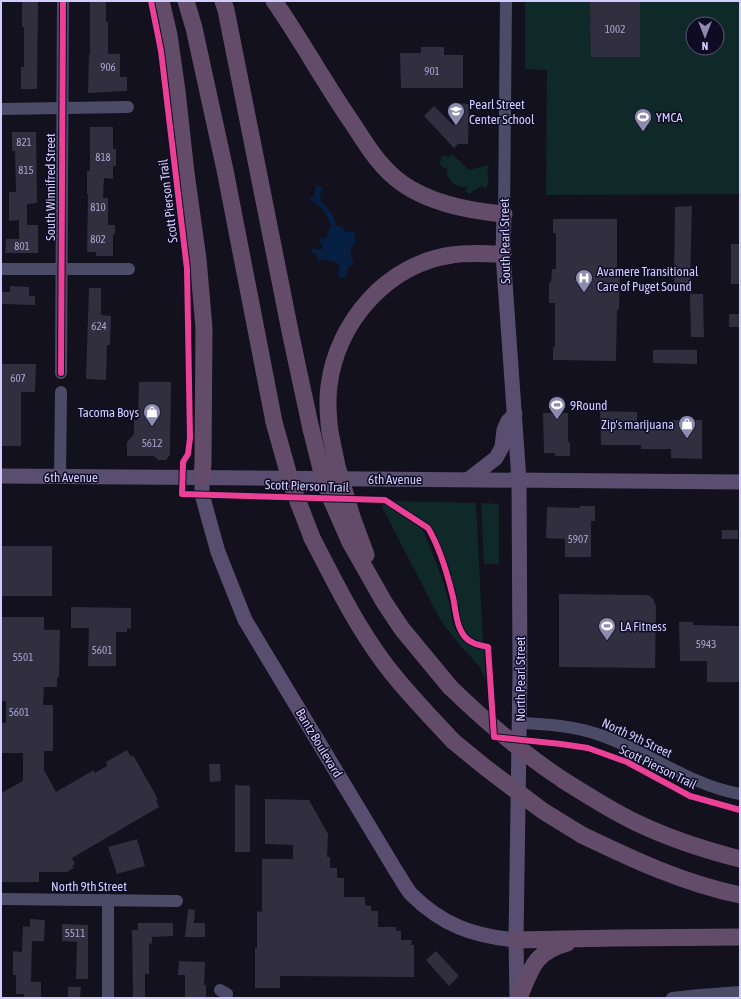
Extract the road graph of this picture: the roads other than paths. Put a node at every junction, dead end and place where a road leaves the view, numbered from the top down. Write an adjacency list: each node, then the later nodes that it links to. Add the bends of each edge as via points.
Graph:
1 (63, 1): 9 (street, South Winnifred Street)
2 (161, 1): 20 (highway, via 177,91 204,328)
3 (186, 1): 28 (highway, bridge, via 225,170 274,422 291,483 312,538 348,608 382,661 453,741 543,811 582,835 630,858 678,878)
4 (223, 1): 24 (highway, bridge, via 291,336 321,469 350,542)
5 (274, 1): 10 (highway, via 367,146 384,168 402,184 438,201 480,212)
6 (506, 1): 10 (street, South Pearl Street)
7 (128, 107): 9 (street)
8 (1, 108): 9 (street)
9 (62, 108): 12 (street, South Winnifred Street)
10 (504, 214): 11 (main road, South Pearl Street)
11 (503, 254): 17 (main road, South Pearl Street); 24 (highway, bridge, via 450,255 418,264 396,276 367,301 346,332 339,349 329,385 330,432 352,517)
12 (61, 268): 13 (street); 14 (street); 15 (street, South Winnifred Street)
13 (1, 269)
14 (129, 269)
15 (61, 373)
16 (61, 392): 19 (street)
17 (514, 414): 21 (main road, via 506,425 502,447 496,458); 22 (main road, South Pearl Street)
18 (1, 476): 19 (main road, 6th Avenue)
19 (60, 477): 20 (main road, 6th Avenue)
20 (202, 477): 21 (main road, 6th Avenue); 34 (main road, Bantz Boulevard, via 202,494 208,520 245,620 396,871 411,893 443,920 472,933)
21 (469, 479): 22 (main road, 6th Avenue)
22 (519, 480): 23 (main road, 6th Avenue); 25 (main road, North Pearl Street)
23 (740, 482)
24 (384, 602): 27 (highway, bridge, via 407,635 468,705 563,780 636,823)
25 (520, 723): 26 (street, North 9th Street, via 572,727 601,736 695,781); 34 (main road, North Pearl Street)
26 (740, 794)
27 (740, 859)
28 (740, 895)
29 (1, 899): 30 (street, North 9th Street)
30 (108, 900): 31 (street, North 9th Street); 36 (street)
31 (178, 901)
32 (740, 937): 33 (highway)
33 (581, 938): 34 (highway); 37 (highway, via 553,946 537,958)
34 (516, 940): 37 (main road, North Pearl Street)
35 (740, 992): 38 (street)
36 (108, 998)
37 (518, 998)
38 (672, 998)

